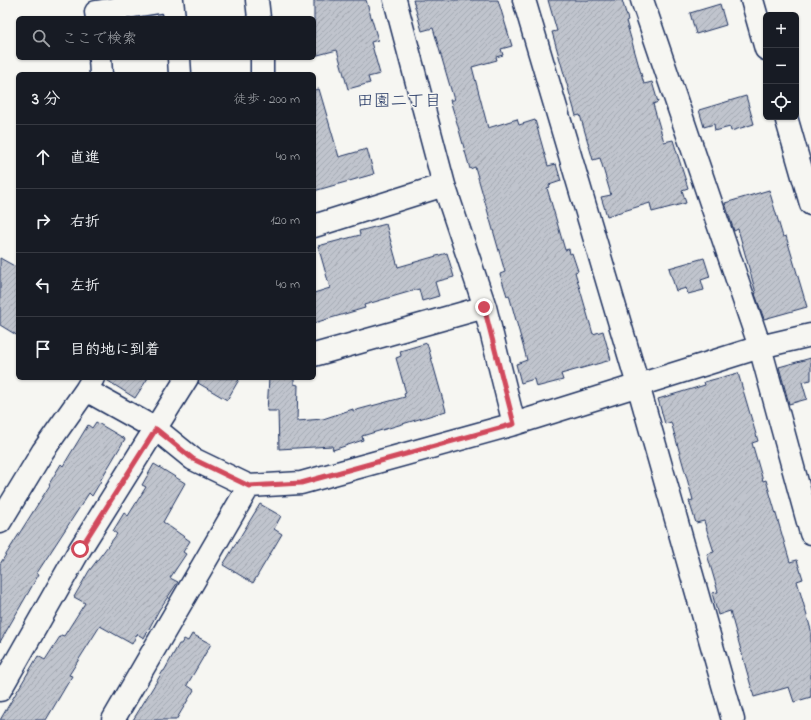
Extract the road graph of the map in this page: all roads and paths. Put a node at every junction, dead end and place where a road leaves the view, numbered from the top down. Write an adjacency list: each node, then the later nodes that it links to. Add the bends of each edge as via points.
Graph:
1 (172, 0): 7 (street, via 96,12); 8 (street)
2 (257, 0): 9 (street)
3 (395, 0): 18 (street)
4 (524, 0): 27 (street)
5 (642, 0): 23 (street)
6 (752, 0): 10 (street)
7 (97, 16)
8 (174, 16)
9 (259, 16)
10 (766, 48)
11 (100, 60): 14 (street)
12 (179, 60): 15 (street)
13 (262, 60): 16 (street)
14 (102, 72)
15 (180, 72)
16 (262, 72)
17 (787, 120): 19 (street)
18 (444, 185): 20 (street); 21 (street)
19 (811, 204)
20 (316, 225)
21 (484, 307): 24 (street); 28 (street)
22 (811, 335): 23 (street)
23 (760, 347): 27 (street); 32 (street)
24 (316, 354)
25 (186, 380): 29 (street)
26 (90, 384): 29 (street); 31 (street, via 43,451)
27 (638, 385): 28 (street); 35 (street)
28 (514, 424): 30 (street, via 301,483)
29 (156, 429): 30 (street, via 193,459); 33 (street, via 80,549)
30 (249, 486): 34 (street)
31 (0, 522)
32 (811, 534)
33 (0, 690)
34 (113, 720)
35 (733, 720)

